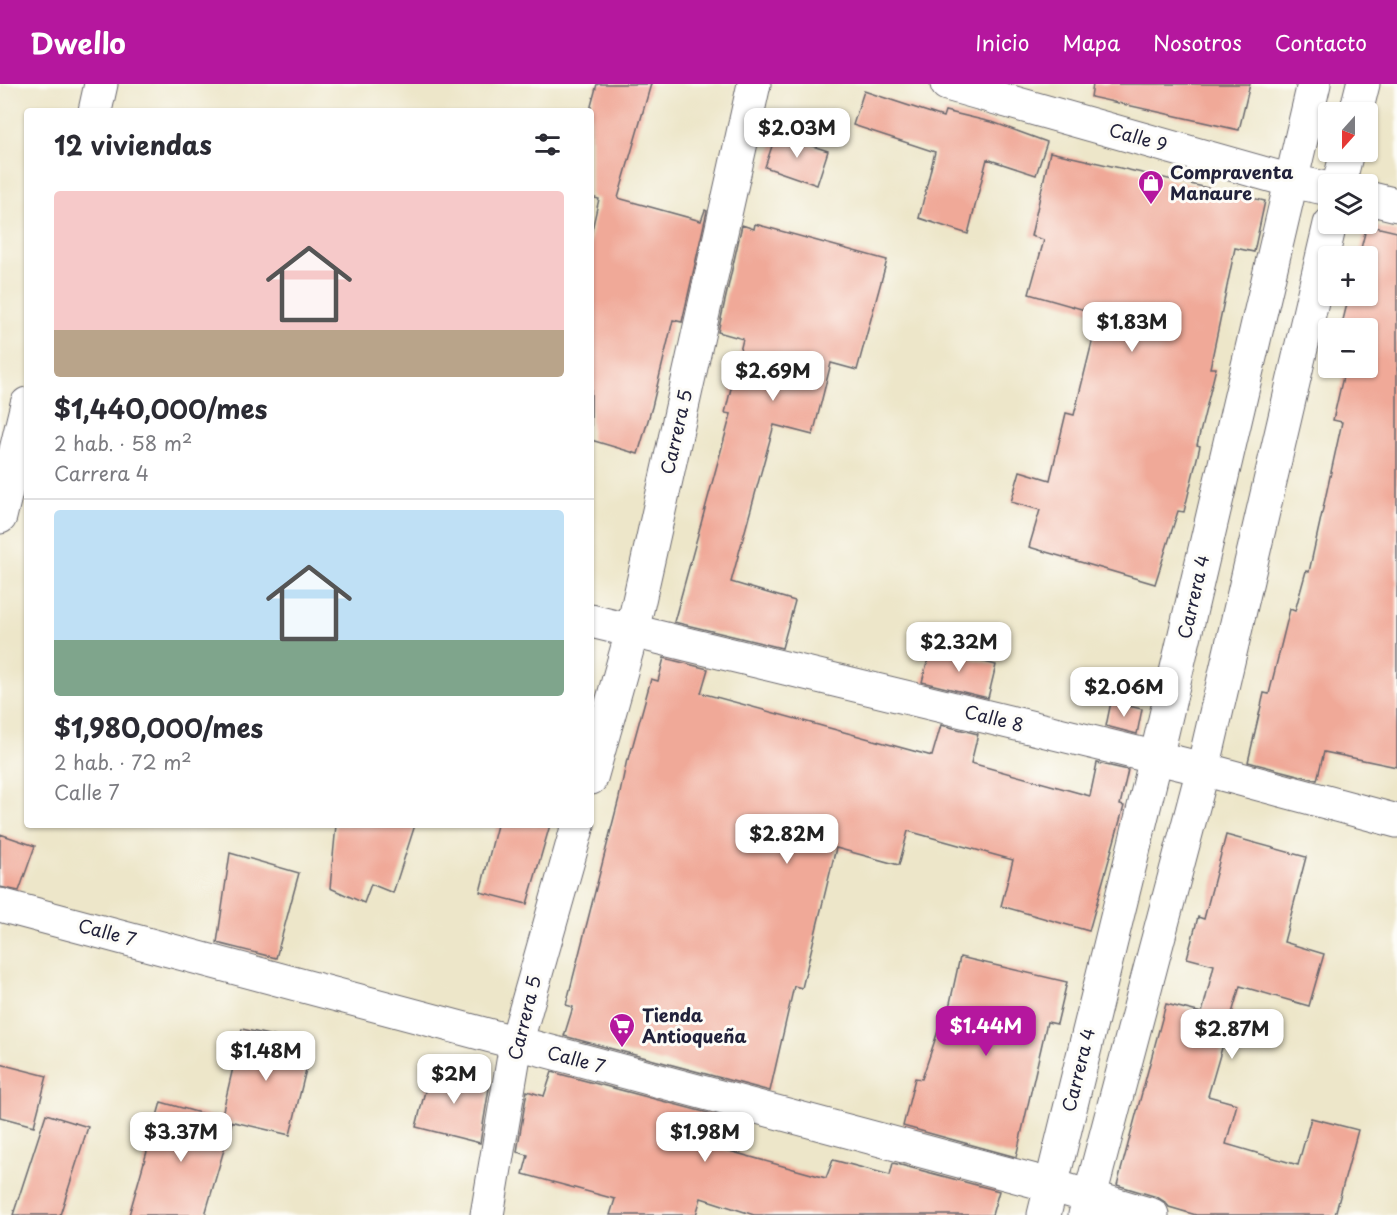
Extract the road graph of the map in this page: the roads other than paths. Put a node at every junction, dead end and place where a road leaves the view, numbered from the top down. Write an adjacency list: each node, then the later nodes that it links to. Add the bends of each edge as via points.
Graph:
1 (101, 84): 7 (street)
2 (754, 84): 17 (street, Carrera 5)
3 (947, 84): 8 (street, Calle 9)
4 (1314, 84): 8 (street, Carrera 4)
5 (1363, 84): 6 (street)
6 (1358, 102)
7 (96, 108)
8 (1291, 181): 9 (street, Calle 9); 18 (street, Carrera 4)
9 (1318, 187)
10 (1378, 200): 11 (street)
11 (1397, 205)
12 (1328, 234): 20 (street)
13 (24, 417): 14 (street)
14 (13, 464): 15 (street)
15 (0, 517)
16 (594, 622): 17 (street, Calle 8)
17 (632, 632): 18 (street, Calle 8); 19 (street, Carrera 5)
18 (1156, 758): 20 (street, Calle 8); 25 (street, Carrera 4)
19 (594, 767)
20 (1203, 769): 21 (street, Calle 8); 26 (street)
21 (1397, 821)
22 (577, 828): 24 (street, Carrera 5)
23 (0, 904): 24 (street, Calle 7)
24 (516, 1044): 25 (street, Calle 7); 27 (street, Carrera 5)
25 (1047, 1200): 26 (street, Calle 7)
26 (1087, 1206): 28 (street, Calle 7)
27 (487, 1215)
28 (1152, 1215)

